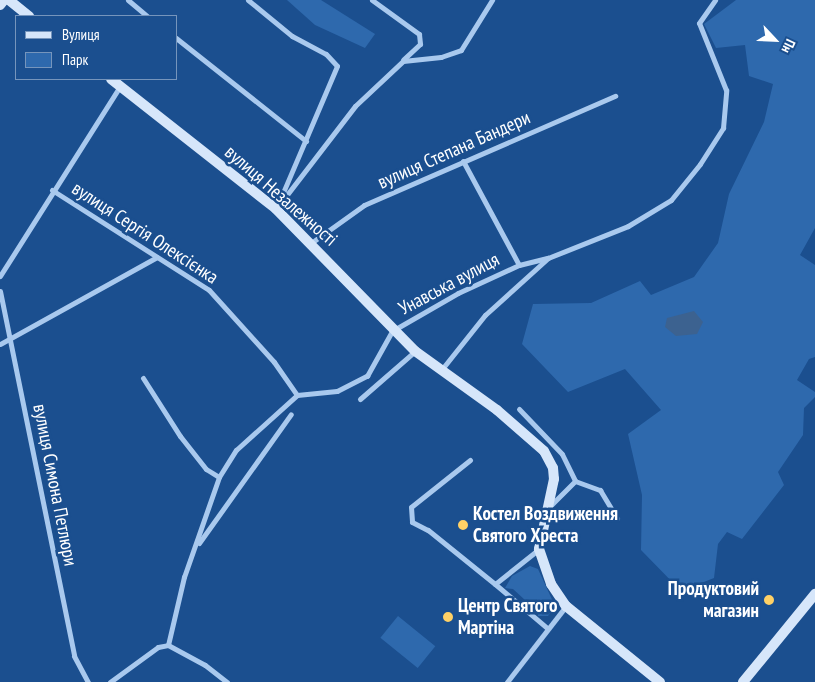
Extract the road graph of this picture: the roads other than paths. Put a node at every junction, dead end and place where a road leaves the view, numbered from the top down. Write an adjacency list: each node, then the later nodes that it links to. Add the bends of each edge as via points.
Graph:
1 (4, 0): 8 (street)
2 (9, 0): 9 (street)
3 (128, 0): 10 (street)
4 (248, 0): 16 (street, via 292,36 326,54 337,66)
5 (372, 0): 12 (street, via 411,26 421,38 418,47)
6 (492, 0): 12 (street, via 461,50 441,57)
7 (715, 0): 22 (street, Унавська вулиця, via 699,23 726,90 723,128 700,164 671,200 642,217)
8 (0, 5)
9 (28, 15)
10 (146, 15)
11 (178, 40): 16 (street)
12 (403, 60): 19 (street, via 351,111)
13 (112, 80): 14 (street, вулиця Незалежності)
14 (120, 86): 18 (street); 19 (street, вулиця Незалежності)
15 (615, 96): 17 (street, вулиця Степана Бандери)
16 (306, 141): 19 (street)
17 (463, 162): 20 (street, вулиця Степана Бандери, via 364,205); 23 (street)
18 (52, 190): 21 (street, вулиця Сергія Олексієнка); 24 (street)
19 (276, 209): 20 (street, вулиця Незалежності)
20 (311, 242): 26 (street, вулиця Незалежності)
21 (157, 257): 27 (street); 32 (street, вулиця Сергія Олексієнка, via 209,290 274,362)
22 (548, 258): 23 (street, Унавська вулиця); 30 (street, Унавська вулиця, via 485,315)
23 (518, 265): 26 (street, Унавська вулиця, via 458,293)
24 (0, 276)
25 (0, 291): 27 (street, вулиця Симона Петлюри)
26 (392, 331): 29 (street, вулиця Незалежності); 32 (street, Унавська вулиця, via 367,376 352,386)
27 (10, 339): 28 (street); 48 (street, вулиця Симона Петлюри, via 74,656)
28 (0, 344)
29 (415, 351): 30 (street, вулиця Незалежності); 33 (street)
30 (442, 369): 39 (street, вулиця Незалежності, via 511,421 544,451 553,468 554,479)
31 (142, 378): 37 (street, via 180,436 206,469)
32 (297, 395): 37 (street, via 236,450)
33 (360, 399)
34 (518, 408): 38 (street, via 562,454)
35 (291, 414): 41 (street)
36 (470, 460): 43 (street, via 411,507 412,522 428,530)
37 (219, 477): 41 (street)
38 (575, 481): 39 (street); 40 (street, via 600,490)
39 (546, 511): 42 (street, вулиця Незалежності)
40 (618, 518)
41 (196, 547): 47 (street, via 184,577)
42 (539, 548): 43 (street); 45 (street, via 551,584)
43 (495, 584): 46 (street)
44 (815, 594): 53 (street)
45 (566, 606): 46 (street); 52 (street)
46 (547, 628): 51 (street)
47 (168, 644): 49 (street, via 158,646); 50 (street)
48 (88, 682)
49 (110, 682)
50 (227, 682)
51 (507, 682)
52 (660, 682)
53 (743, 682)

